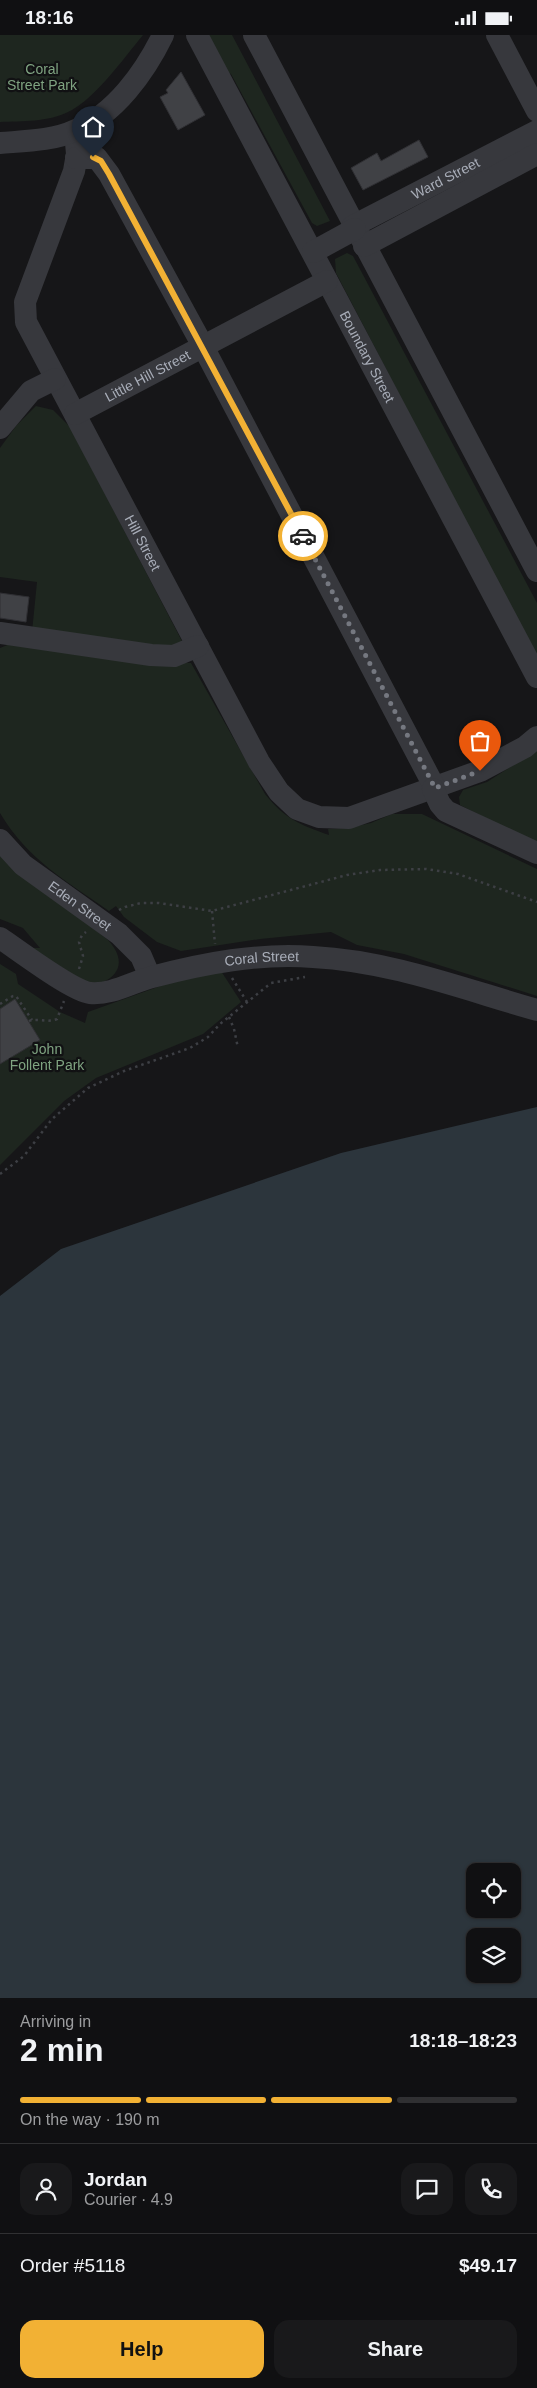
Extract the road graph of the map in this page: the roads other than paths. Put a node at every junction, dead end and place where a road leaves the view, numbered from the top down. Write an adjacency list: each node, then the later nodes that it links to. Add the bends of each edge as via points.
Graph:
1 (163, 35): 6 (street)
2 (186, 35): 6 (street)
3 (197, 35): 13 (street, Boundary Street)
4 (254, 35): 12 (street)
5 (497, 35): 7 (street)
6 (141, 72): 8 (street, via 106,111)
7 (537, 111)
8 (75, 131): 9 (street, via 35,140); 11 (street, Hill Street)
9 (0, 143)
10 (528, 143): 12 (street, Ward Street)
11 (76, 158): 15 (street, via 95,157 103,163); 16 (street, Hill Street, via 71,183 24,312 29,331)
12 (357, 233): 13 (street, Ward Street); 19 (street)
13 (313, 252): 14 (street, Boundary Street)
14 (327, 281): 15 (street, Little Hill Street); 22 (street, Boundary Street)
15 (203, 347): 17 (street, Little Hill Street); 24 (street)
16 (55, 379): 17 (street, Hill Street); 18 (street, via 31,391)
17 (74, 414): 21 (street, Hill Street)
18 (0, 428)
19 (537, 571)
20 (0, 633): 21 (street, via 151,655 174,656)
21 (198, 646): 24 (street, Hill Street, via 259,762 279,792 297,809 319,817 349,818)
22 (537, 677)
23 (537, 737): 24 (street, Hill Street, via 499,762)
24 (434, 788): 26 (street, via 446,811)
25 (0, 840): 28 (street, Eden Street, via 23,865 119,934 141,956)
26 (537, 853)
27 (0, 938): 28 (street, Coral Street, via 73,979 88,993 118,989)
28 (150, 977): 29 (street, Coral Street, via 220,961 267,955 321,957 370,963)
29 (537, 1010)

